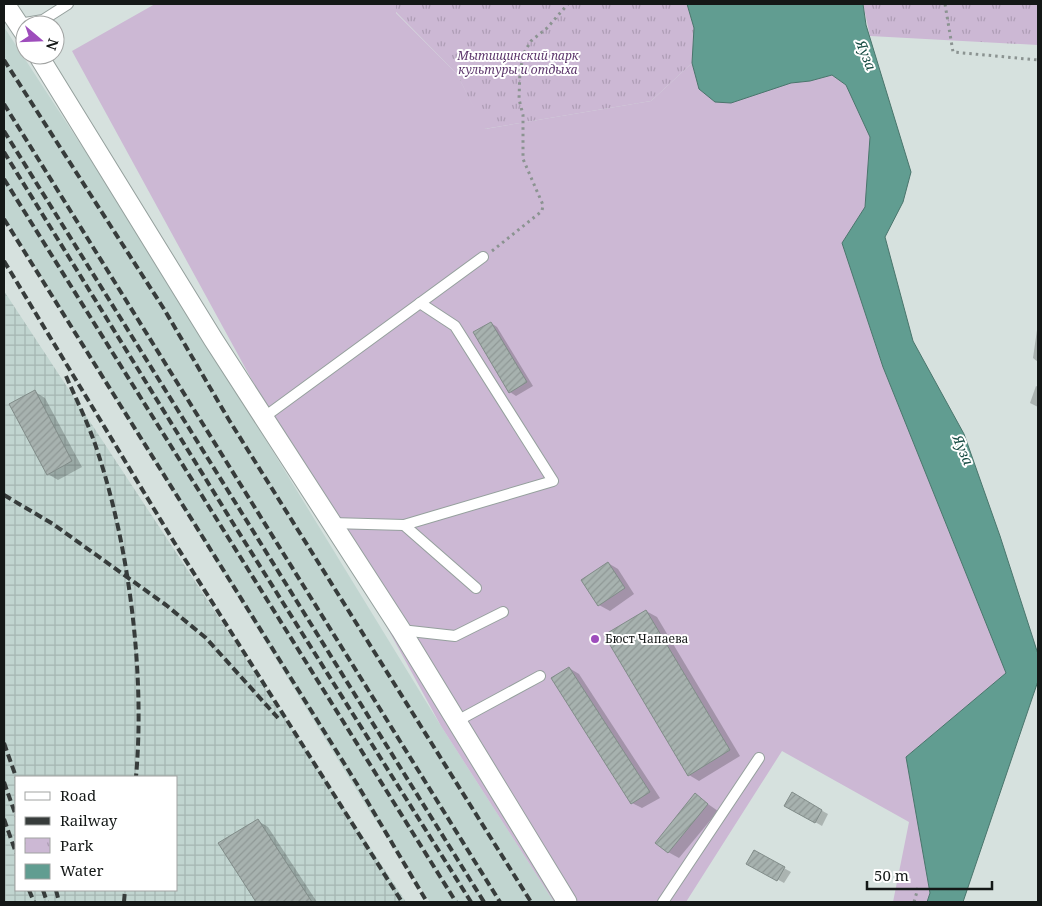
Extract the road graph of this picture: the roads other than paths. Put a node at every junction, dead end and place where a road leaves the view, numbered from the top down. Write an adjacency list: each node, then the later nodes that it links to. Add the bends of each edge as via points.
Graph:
1 (5, 4): 4 (street)
2 (68, 4): 3 (lane)
3 (51, 15)
4 (15, 19)
5 (44, 65): 8 (street)
6 (483, 257): 7 (lane)
7 (420, 303): 8 (lane); 10 (lane, via 455,326 553,481)
8 (263, 418): 9 (street)
9 (330, 523): 10 (lane); 13 (street)
10 (404, 525): 11 (lane)
11 (476, 588)
12 (503, 612): 13 (lane, via 455,636)
13 (401, 630): 15 (street)
14 (540, 676): 15 (lane)
15 (457, 721): 17 (street)
16 (759, 758): 18 (lane)
17 (567, 902)
18 (663, 902)

